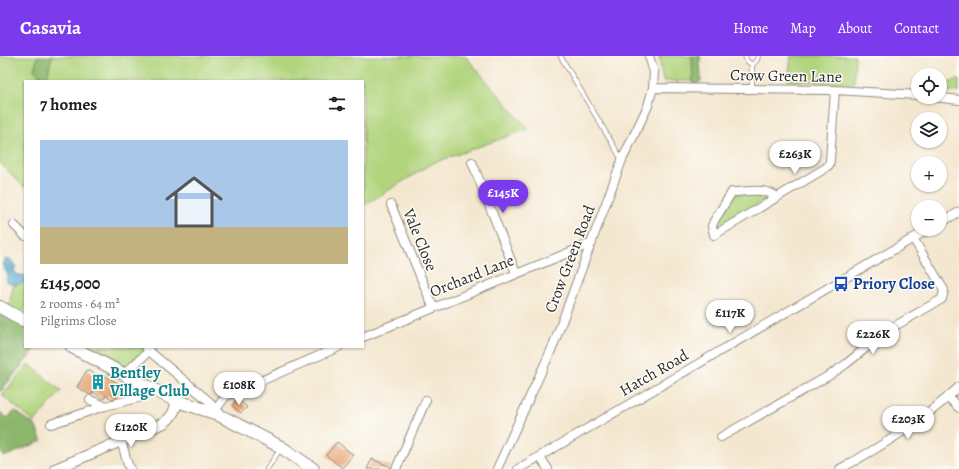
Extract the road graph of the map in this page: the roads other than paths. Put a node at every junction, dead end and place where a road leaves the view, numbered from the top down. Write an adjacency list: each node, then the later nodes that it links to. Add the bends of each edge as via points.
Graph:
1 (648, 56): 6 (street, Crow Green Road, via 654,72)
2 (745, 56): 5 (lane)
3 (758, 56): 5 (lane)
4 (562, 57): 12 (lane)
5 (752, 65): 7 (lane)
6 (653, 88): 7 (street, Crow Green Lane); 12 (street, Crow Green Road, via 648,106)
7 (752, 90): 8 (street, Crow Green Lane)
8 (835, 90): 9 (street, Crow Green Lane); 14 (street, via 829,165)
9 (911, 95)
10 (947, 99): 11 (street)
11 (959, 100)
12 (622, 160): 22 (street, Crow Green Road)
13 (472, 162): 23 (street)
14 (776, 197): 14 (street, via 764,205 714,235 714,221 732,192 763,191)
15 (391, 205): 25 (street, Vale Close)
16 (959, 212): 17 (street)
17 (947, 219)
18 (14, 225): 19 (street)
19 (24, 235)
20 (917, 236): 21 (street, Hatch Road)
21 (914, 238): 42 (street, via 944,290 942,299 888,330 824,379); 45 (street, Hatch Road)
22 (592, 243): 23 (street, Orchard Lane); 51 (street, Crow Green Road, via 553,346)
23 (516, 273): 25 (street, Orchard Lane)
24 (0, 307): 26 (main road)
25 (433, 307): 27 (street, Orchard Lane)
26 (24, 319)
27 (364, 337)
28 (74, 348): 31 (main road)
29 (337, 348): 40 (street, via 226,396)
30 (148, 349): 31 (street); 40 (street, via 210,402)
31 (123, 375): 33 (main road)
32 (959, 387): 34 (street)
33 (152, 389): 37 (main road); 38 (street, via 142,397)
34 (948, 397): 39 (street); 54 (street, via 920,420 881,446)
35 (90, 400): 38 (street)
36 (426, 400): 50 (street)
37 (177, 401): 40 (main road); 43 (street, via 174,412 164,424)
38 (105, 406): 41 (street)
39 (959, 408)
40 (215, 413): 44 (main road)
41 (51, 424)
42 (721, 437)
43 (121, 440): 46 (street); 47 (street)
44 (281, 447): 48 (lane); 49 (main road)
45 (540, 457): 52 (street, Hatch Road); 53 (street)
46 (56, 469)
47 (131, 469)
48 (267, 469)
49 (313, 469)
50 (396, 469)
51 (497, 469)
52 (518, 469)
53 (548, 469)
54 (840, 469)

